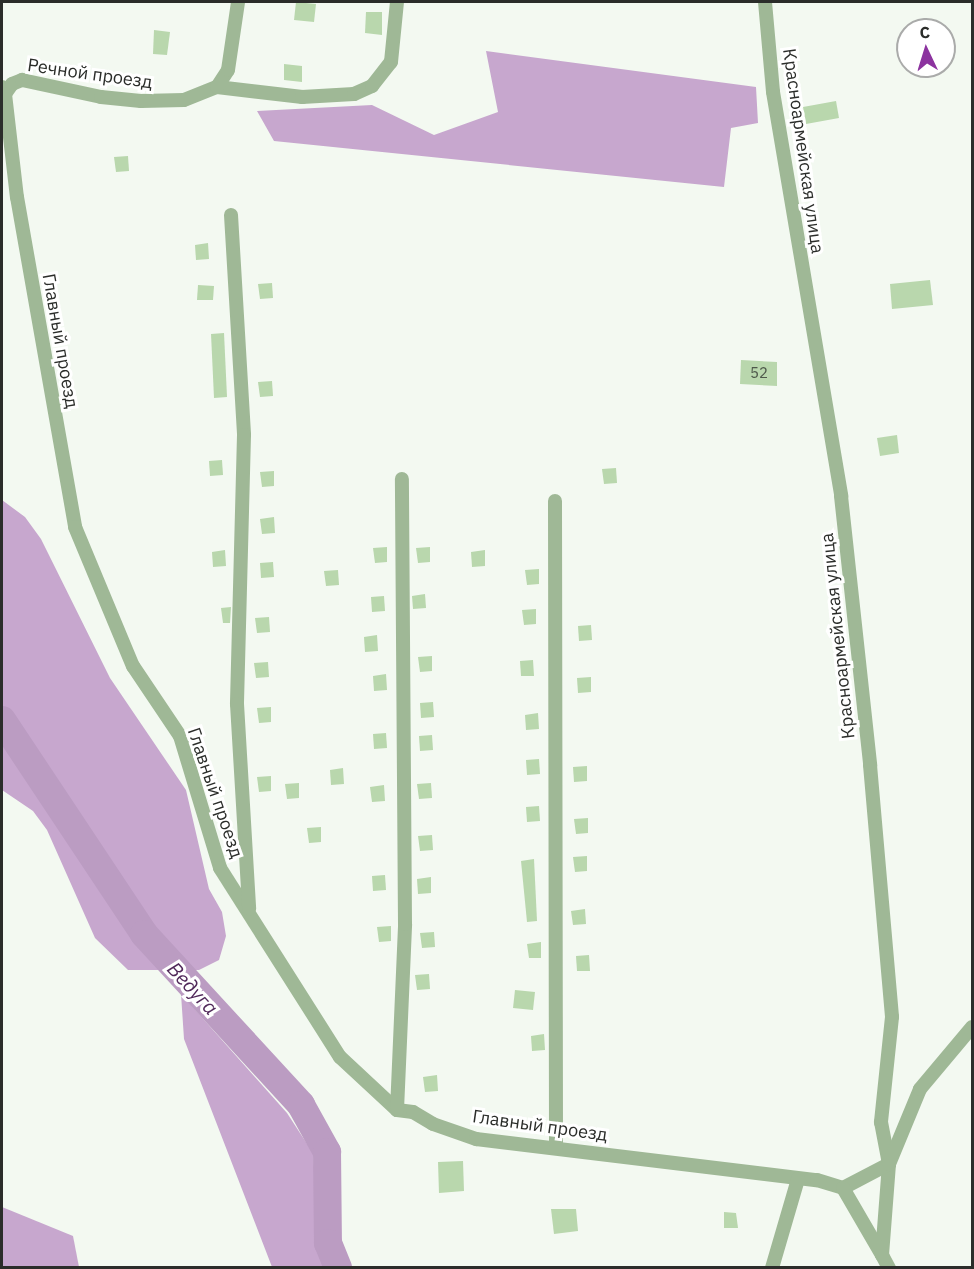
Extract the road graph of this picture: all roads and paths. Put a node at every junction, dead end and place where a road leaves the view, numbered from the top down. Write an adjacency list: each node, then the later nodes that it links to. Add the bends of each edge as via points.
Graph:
1 (238, 2): 4 (street, via 228,70)
2 (397, 2): 4 (street, via 391,62 372,86 354,94 320,97)
3 (765, 2): 13 (street, Красноармейская улица, via 773,92 841,496 869,753 892,1017 881,1122)
4 (217, 87): 5 (street, Речной проезд, via 184,100 141,101 101,98 22,80)
5 (3, 91): 9 (street, Главный проезд, via 19,208 75,527 133,666 180,736 220,868)
6 (231, 215): 9 (street, via 244,435 237,704)
7 (402, 479): 11 (street, via 405,924)
8 (555, 501): 12 (street)
9 (249, 909): 11 (street, Главный проезд, via 340,1057)
10 (972, 1027): 13 (street, via 920,1089)
11 (397, 1110): 12 (street, Главный проезд, via 413,1112 433,1124 476,1139)
12 (556, 1147): 14 (street, Главный проезд)
13 (889, 1164): 15 (street); 16 (street, Красноармейская улица)
14 (798, 1179): 15 (street, Главный проезд); 17 (street)
15 (843, 1188): 16 (street)
16 (882, 1255): 18 (street)
17 (772, 1268)
18 (889, 1268)

